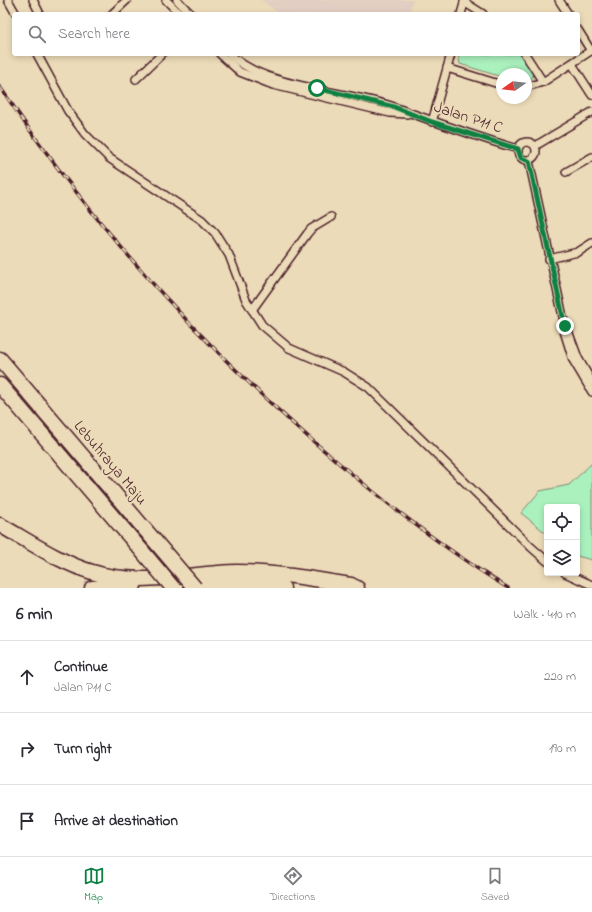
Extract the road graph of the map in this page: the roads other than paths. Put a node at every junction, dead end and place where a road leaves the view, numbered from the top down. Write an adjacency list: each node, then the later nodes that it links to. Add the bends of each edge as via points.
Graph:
1 (8, 0): 8 (street)
2 (32, 0): 9 (street)
3 (127, 0): 10 (street)
4 (166, 0): 11 (street)
5 (177, 0): 12 (street)
6 (559, 0): 15 (street)
7 (465, 1): 13 (street); 14 (street)
8 (15, 12)
9 (39, 12)
10 (114, 12)
11 (178, 12)
12 (189, 12)
13 (462, 12)
14 (480, 12)
15 (567, 12)
16 (580, 33): 17 (street)
17 (592, 51): 24 (street)
18 (38, 56): 42 (street, via 68,111 85,134 109,158 202,220 216,233 230,255)
19 (160, 56): 26 (street)
20 (222, 56): 32 (street, Jalan P11 C, via 240,72 272,86 390,113)
21 (233, 56): 32 (street, Jalan P11 C, via 244,65 274,78 394,107)
22 (450, 56): 25 (street)
23 (526, 56): 27 (street)
24 (572, 64): 27 (street); 30 (street)
25 (447, 68): 28 (street); 33 (street)
26 (136, 80)
27 (543, 82): 29 (street)
28 (496, 83)
29 (532, 85)
30 (592, 95)
31 (592, 112): 34 (street)
32 (409, 114): 33 (street, Jalan P11 C)
33 (432, 122): 35 (street, Jalan P11 C)
34 (535, 146): 35 (street, via 526,142); 37 (street, via 536,156)
35 (518, 149): 37 (street, via 521,158)
36 (592, 157): 38 (street)
37 (529, 161): 41 (street)
38 (566, 172)
39 (331, 218): 42 (street, via 311,229)
40 (592, 243): 41 (street, via 578,252)
41 (549, 259): 43 (street)
42 (252, 310): 49 (street, via 262,325 289,348 344,372 368,387)
43 (565, 326): 45 (street, via 578,358); 47 (street, via 564,331 573,360)
44 (0, 359): 54 (highway, Lebuhraya Maju, bridge)
45 (592, 382)
46 (0, 384): 53 (highway, Lebuhraya Maju, bridge)
47 (592, 392)
48 (0, 526): 56 (highway, via 66,562 92,573 124,579 243,573 308,578)
49 (544, 558)
50 (572, 576): 51 (street)
51 (592, 585)
52 (92, 588): 55 (highway, via 250,583)
53 (173, 588)
54 (195, 588)
55 (283, 588)
56 (357, 588)

